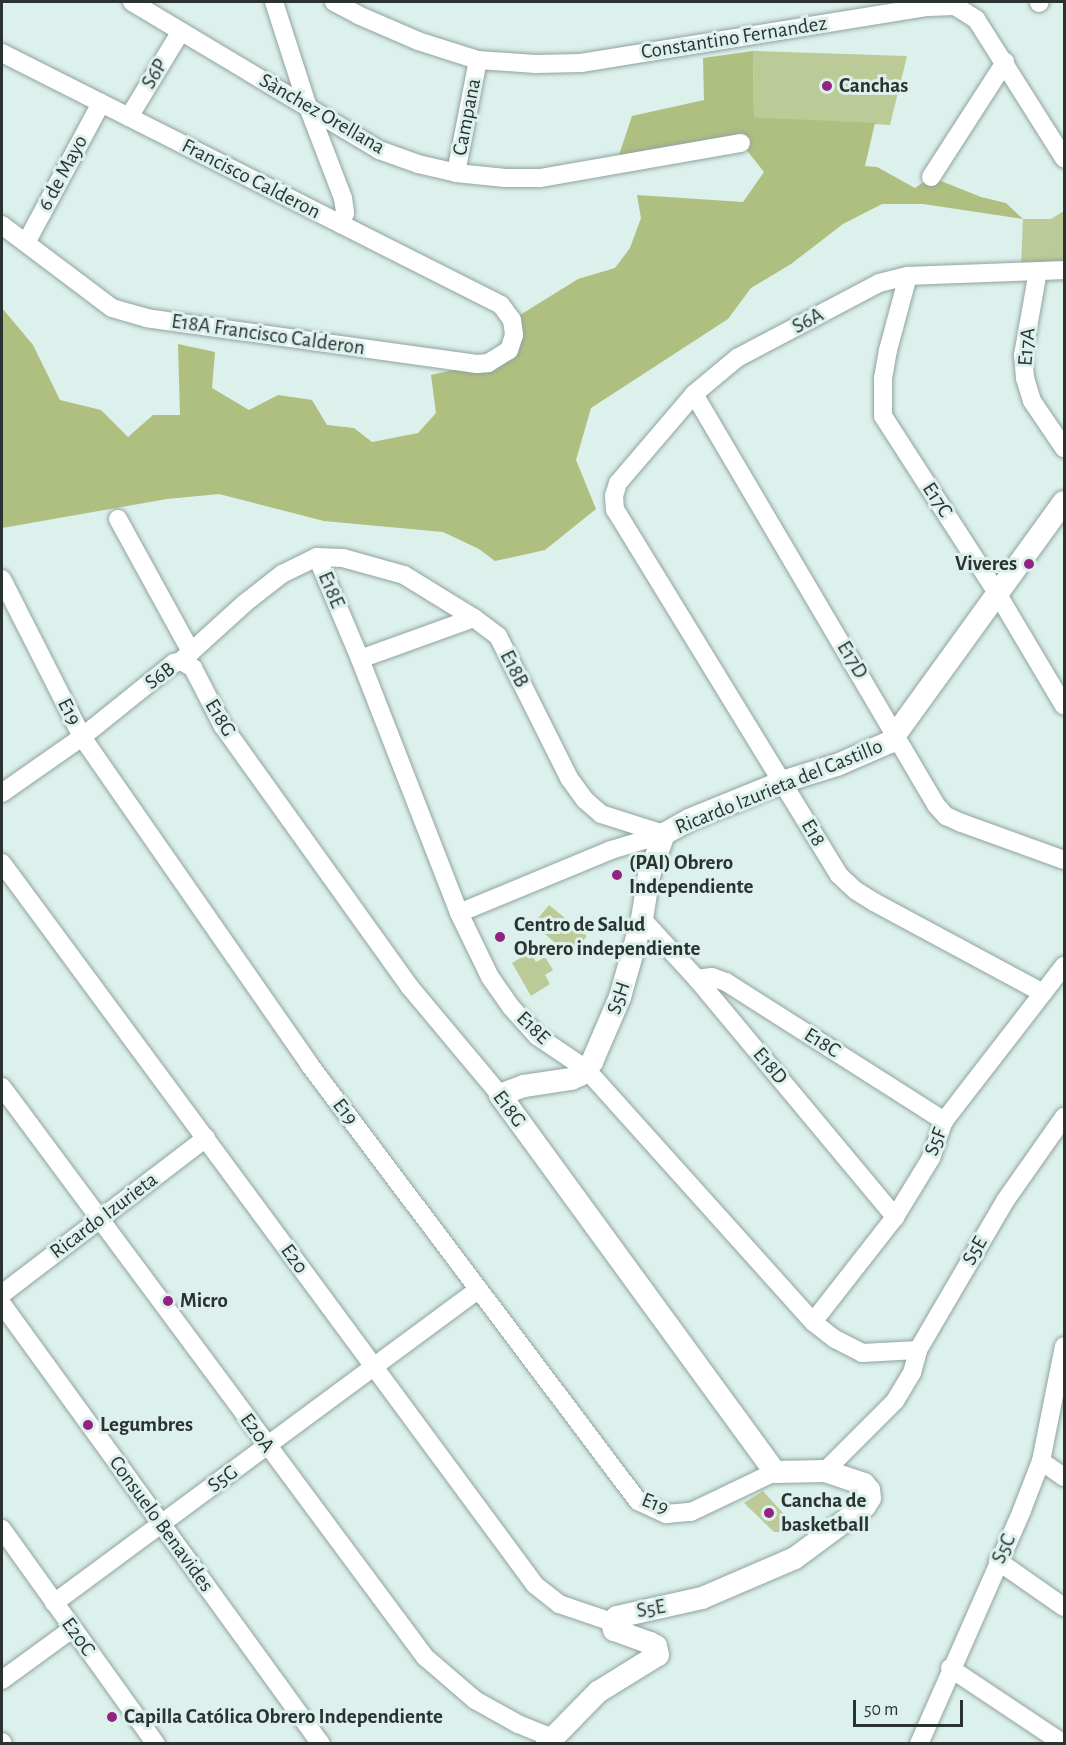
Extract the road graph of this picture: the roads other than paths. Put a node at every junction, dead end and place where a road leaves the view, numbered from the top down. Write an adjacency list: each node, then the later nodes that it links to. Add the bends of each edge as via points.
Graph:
1 (132, 2): 4 (street, Sànchez Orellana)
2 (274, 2): 9 (street)
3 (334, 2): 6 (street, Constantino Fernandez, via 418,41)
4 (181, 31): 9 (street, Sànchez Orellana); 10 (street, S6P)
5 (2, 52): 8 (street, Francisco Calderon)
6 (478, 60): 7 (street, Constantino Fernandez, via 581,63 928,7 955,6 976,19); 13 (street, Campana)
7 (1005, 62): 12 (street, Constantino Fernandez); 14 (street)
8 (101, 103): 10 (street, Francisco Calderon); 17 (street, 6 de Mayo)
9 (308, 107): 13 (street, Sànchez Orellana, via 380,150); 15 (street, via 343,198 345,213)
10 (129, 117): 15 (street, Francisco Calderon)
11 (741, 143): 13 (street, Sànchez Orellana, via 540,178)
12 (1065, 158)
13 (456, 173)
14 (931, 177)
15 (341, 224): 21 (street, Francisco Calderon)
16 (2, 225): 17 (street, E18A Francisco Calderon)
17 (26, 243): 21 (street, E18A Francisco Calderon, via 112,308 147,318 477,364 496,360 509,350 514,335 512,320)
18 (1065, 270): 19 (street, S6A)
19 (1038, 271): 20 (street, S6A); 23 (street, E17A, via 1023,356 1024,378 1032,401)
20 (908, 276): 22 (street, S6A, via 879,283 737,358); 29 (street, E17C, via 888,350 883,416)
21 (501, 305)
22 (694, 394): 24 (street, S6A, via 618,483); 34 (street, E17D)
23 (1065, 448)
24 (614, 496): 36 (street, E18, via 615,510)
25 (1065, 502): 29 (street, Ricardo Izurieta del Castillo)
26 (117, 519): 31 (street, E18G)
27 (317, 557): 30 (street, E18B, via 343,558 404,575); 31 (street, S6B, via 282,574); 32 (street, E18E)
28 (2, 579): 35 (street, E19)
29 (997, 593): 33 (street, E17C); 34 (street, Ricardo Izurieta del Castillo)
30 (474, 618): 32 (street); 38 (street, E18B, via 498,636 568,778 585,800 601,814)
31 (186, 657): 35 (street, S6B); 48 (street, E18G, via 223,726 409,986)
32 (360, 659): 41 (street, E18E)
33 (1065, 706)
34 (897, 736): 36 (street, Ricardo Izurieta del Castillo, via 837,765); 39 (street, E17D, via 946,816)
35 (82, 737): 37 (street, S6B); 54 (street, E19, via 309,1064)
36 (782, 782): 38 (street, Ricardo Izurieta del Castillo); 45 (street, E18, via 839,875 855,890)
37 (2, 794)
38 (664, 834): 41 (street, Ricardo Izurieta del Castillo, via 611,850); 42 (street, S5H, via 649,875)
39 (1065, 860)
40 (2, 863): 51 (street, E20)
41 (459, 913): 46 (street, E18E, via 489,977 511,1007 537,1036)
42 (642, 919): 44 (street, E18D); 46 (street, S5H, via 620,998 604,1039)
43 (1065, 966): 45 (street, S5F)
44 (697, 980): 50 (street, E18C, via 712,977 726,982); 52 (street, E18D)
45 (1043, 993): 50 (street, S5F)
46 (586, 1069): 48 (street, via 571,1079 524,1086); 57 (street, E18E)
47 (2, 1087): 53 (street, E20A)
48 (500, 1095): 64 (street, E18G)
49 (1065, 1117): 59 (street, S5E, via 1005,1201)
50 (944, 1121): 52 (street, S5F, via 930,1158)
51 (206, 1138): 53 (street, Ricardo Izurieta); 60 (street, E20)
52 (895, 1217): 57 (street, S5F)
53 (100, 1218): 55 (street, Ricardo Izurieta); 61 (street, E20A)
54 (479, 1289): 60 (street, S5G); 64 (street, E19, via 638,1501 666,1514 691,1512)
55 (2, 1294)
56 (2, 1304): 66 (street, Consuelo Benavides)
57 (813, 1323): 59 (street, E18E, via 862,1353)
58 (1065, 1346): 62 (street, S5C)
59 (918, 1350): 63 (street, S5E, via 912,1373 895,1401)
60 (373, 1367): 61 (street, S5G); 71 (street, E20, via 535,1585 559,1604)
61 (267, 1448): 66 (street, S5G); 75 (street, E20A, via 425,1657 475,1700)
62 (1041, 1461): 65 (street); 68 (street, S5C)
63 (825, 1471): 64 (street); 71 (street, S5E, via 864,1484 870,1498 795,1558 702,1598 622,1615)
64 (775, 1472)
65 (1065, 1477)
66 (161, 1523): 69 (street, S5G); 77 (street, Consuelo Benavides)
67 (2, 1529): 69 (street, E20C)
68 (998, 1561): 70 (street); 73 (street, S5C)
69 (54, 1603): 72 (street, E20C)
70 (1065, 1606)
71 (612, 1622): 75 (street, S5E, via 617,1633 656,1646 658,1655 598,1692)
72 (72, 1629): 74 (street); 76 (street, E20C)
73 (950, 1668): 78 (street, S5C); 79 (street)
74 (2, 1680)
75 (549, 1740)
76 (156, 1743)
77 (321, 1743)
78 (919, 1743)
79 (1064, 1743)

